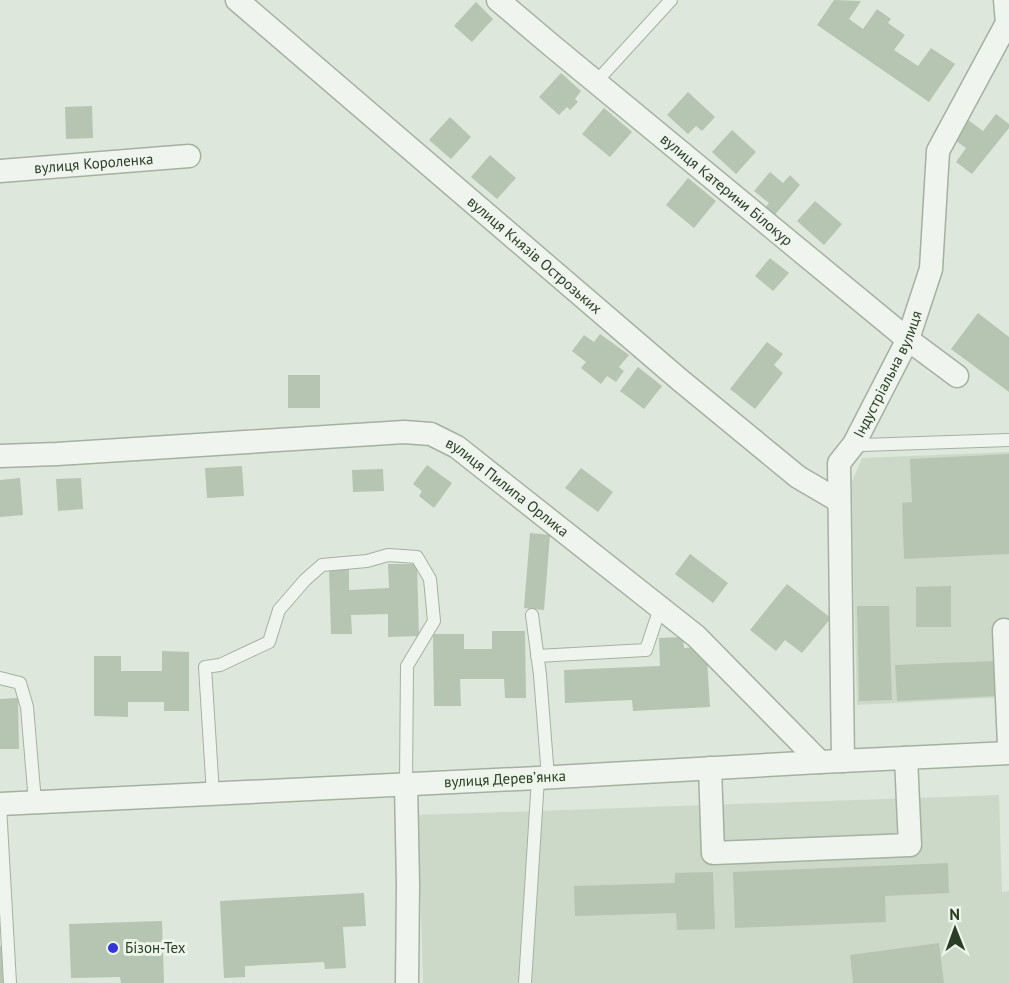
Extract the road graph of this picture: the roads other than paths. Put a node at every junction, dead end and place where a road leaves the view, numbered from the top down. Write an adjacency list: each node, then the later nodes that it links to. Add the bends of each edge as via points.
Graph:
1 (237, 0): 13 (street, вулиця Князів Острозьких, via 689,388 798,477)
2 (498, 0): 5 (street, вулиця Катерини Білокур)
3 (671, 0): 5 (lane)
4 (1005, 0): 8 (street, Індустріальна вулиця, via 1006,23 938,151 931,269)
5 (596, 82): 8 (street, вулиця Катерини Білокур)
6 (189, 156): 7 (street, вулиця Короленка)
7 (0, 171)
8 (908, 339): 9 (street, вулиця Катерини Білокур); 11 (street, Індустріальна вулиця)
9 (957, 376)
10 (1009, 440): 11 (lane, via 862,446)
11 (848, 451): 13 (street, Індустріальна вулиця, via 839,463)
12 (0, 456): 14 (street, вулиця Пилипа Орлика, via 404,432 430,434 457,447)
13 (839, 501): 22 (street, Індустріальна вулиця)
14 (660, 608): 17 (lane, via 646,650); 23 (street, вулиця Пилипа Орлика, via 696,636)
15 (532, 615): 17 (lane)
16 (1004, 630): 19 (street)
17 (537, 656): 25 (lane)
18 (0, 678): 28 (lane, via 20,683 27,707)
19 (1009, 745)
20 (1009, 753): 21 (street, вулиця Деревʼянка)
21 (906, 758): 22 (street, вулиця Деревʼянка); 24 (street, via 910,845 713,853)
22 (843, 761): 23 (street, вулиця Деревʼянка)
23 (820, 762): 24 (street, вулиця Деревʼянка)
24 (710, 768): 25 (street, вулиця Деревʼянка)
25 (543, 777): 26 (street, вулиця Деревʼянка); 33 (lane)
26 (406, 784): 27 (street, вулиця Деревʼянка); 27 (lane, via 403,690 407,666 434,621 430,579 417,556 388,555 322,565 279,610 269,642 220,665 205,667); 32 (street)
27 (213, 794): 28 (street, вулиця Деревʼянка)
28 (35, 802): 29 (street, вулиця Деревʼянка)
29 (0, 805): 30 (lane)
30 (3, 910): 31 (lane)
31 (10, 983)
32 (408, 983)
33 (525, 983)

